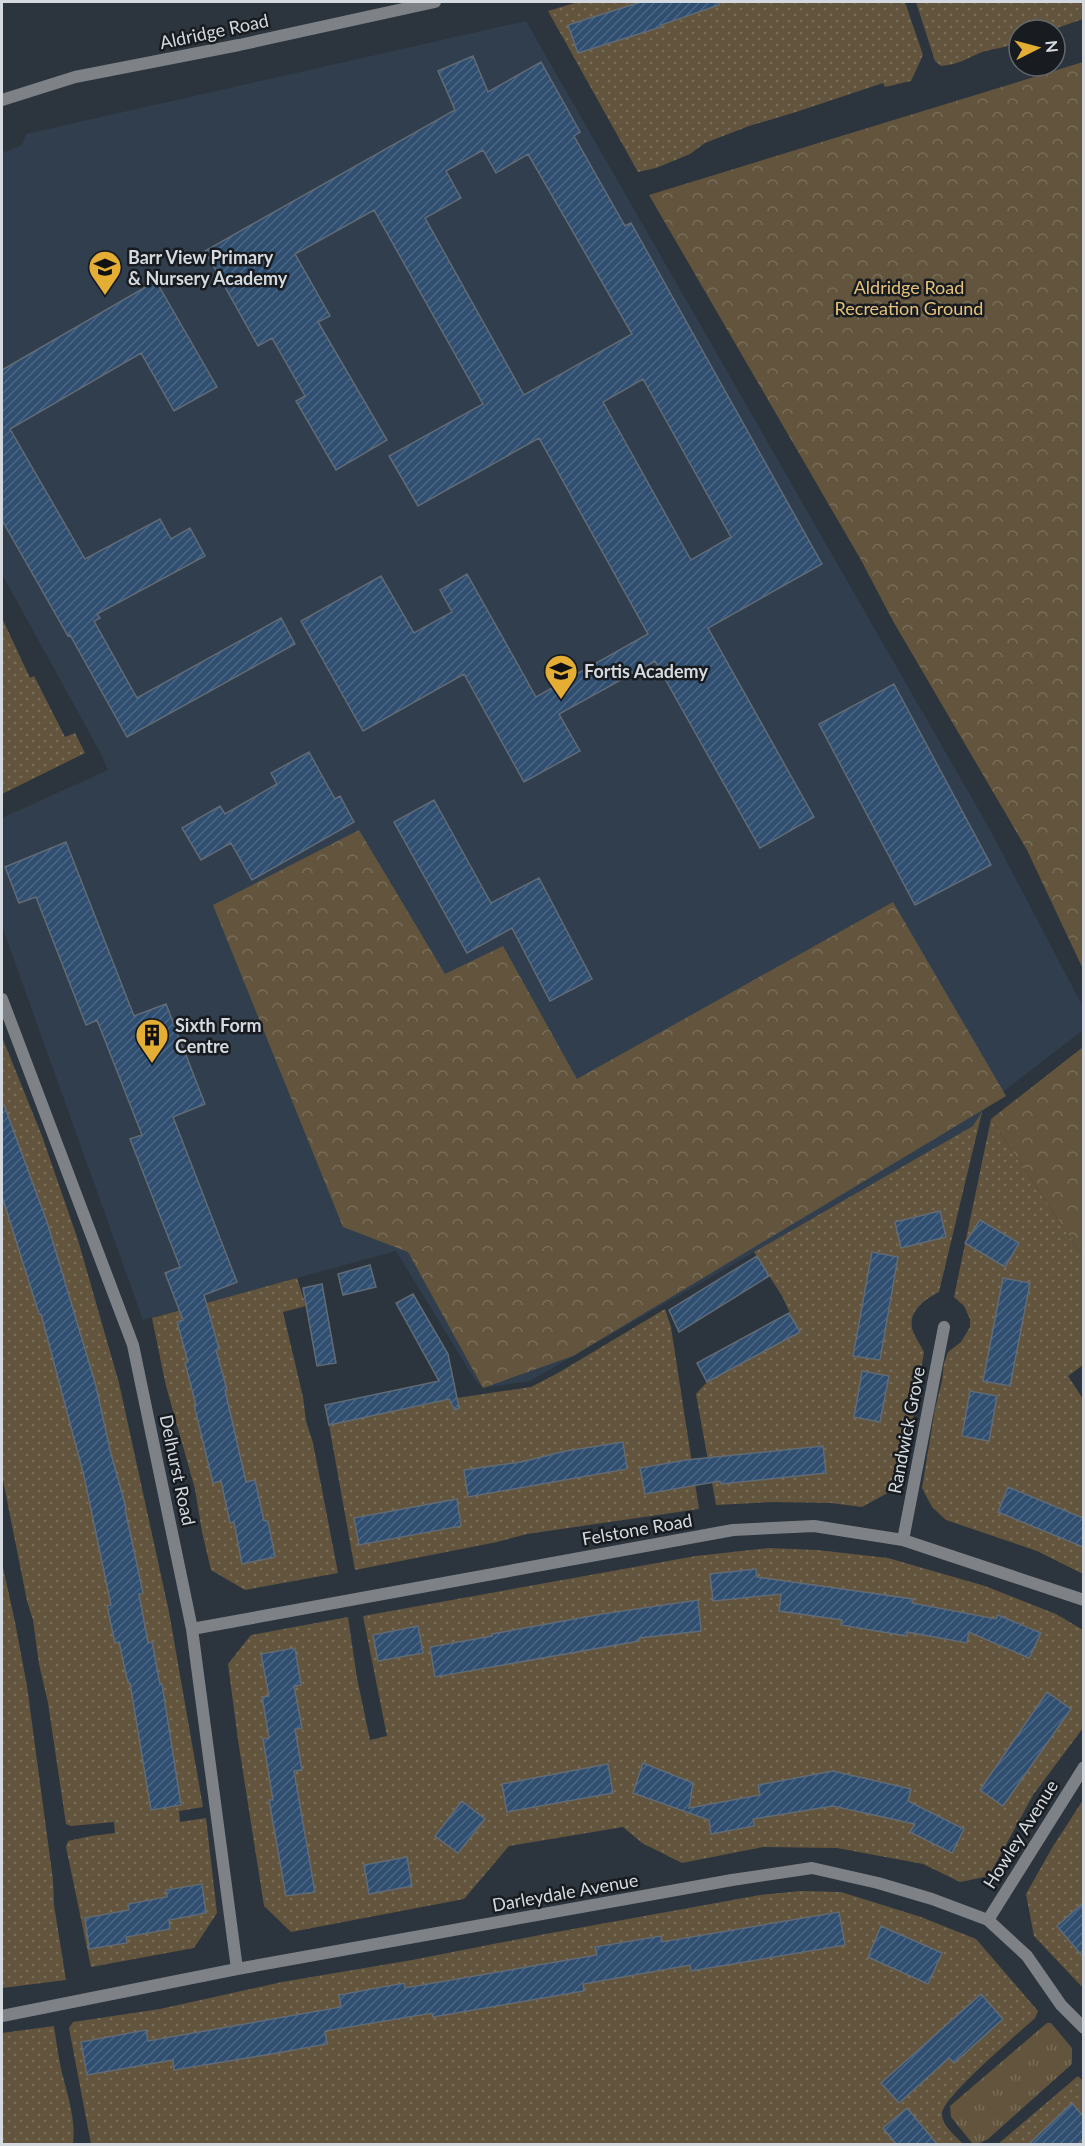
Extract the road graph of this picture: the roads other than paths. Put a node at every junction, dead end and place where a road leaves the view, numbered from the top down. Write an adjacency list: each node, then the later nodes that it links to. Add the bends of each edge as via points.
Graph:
1 (435, 2): 2 (street, Aldridge Road, via 75,77)
2 (2, 100)
3 (2, 999): 7 (street, Delhurst Road, via 134,1345)
4 (944, 1327): 5 (street, Randwick Grove)
5 (903, 1540): 6 (street, Felstone Road); 7 (street, Felstone Road, via 814,1526 733,1530)
6 (1083, 1600)
7 (192, 1629): 10 (street, Delhurst Road)
8 (1083, 1767): 9 (street, Howley Avenue)
9 (988, 1920): 10 (street, Darleydale Avenue, via 878,1883 812,1868); 12 (street, Darleydale Avenue, via 1028,1956 1061,2005)
10 (237, 1969): 11 (street, Darleydale Avenue)
11 (2, 2016)
12 (1083, 2028)

